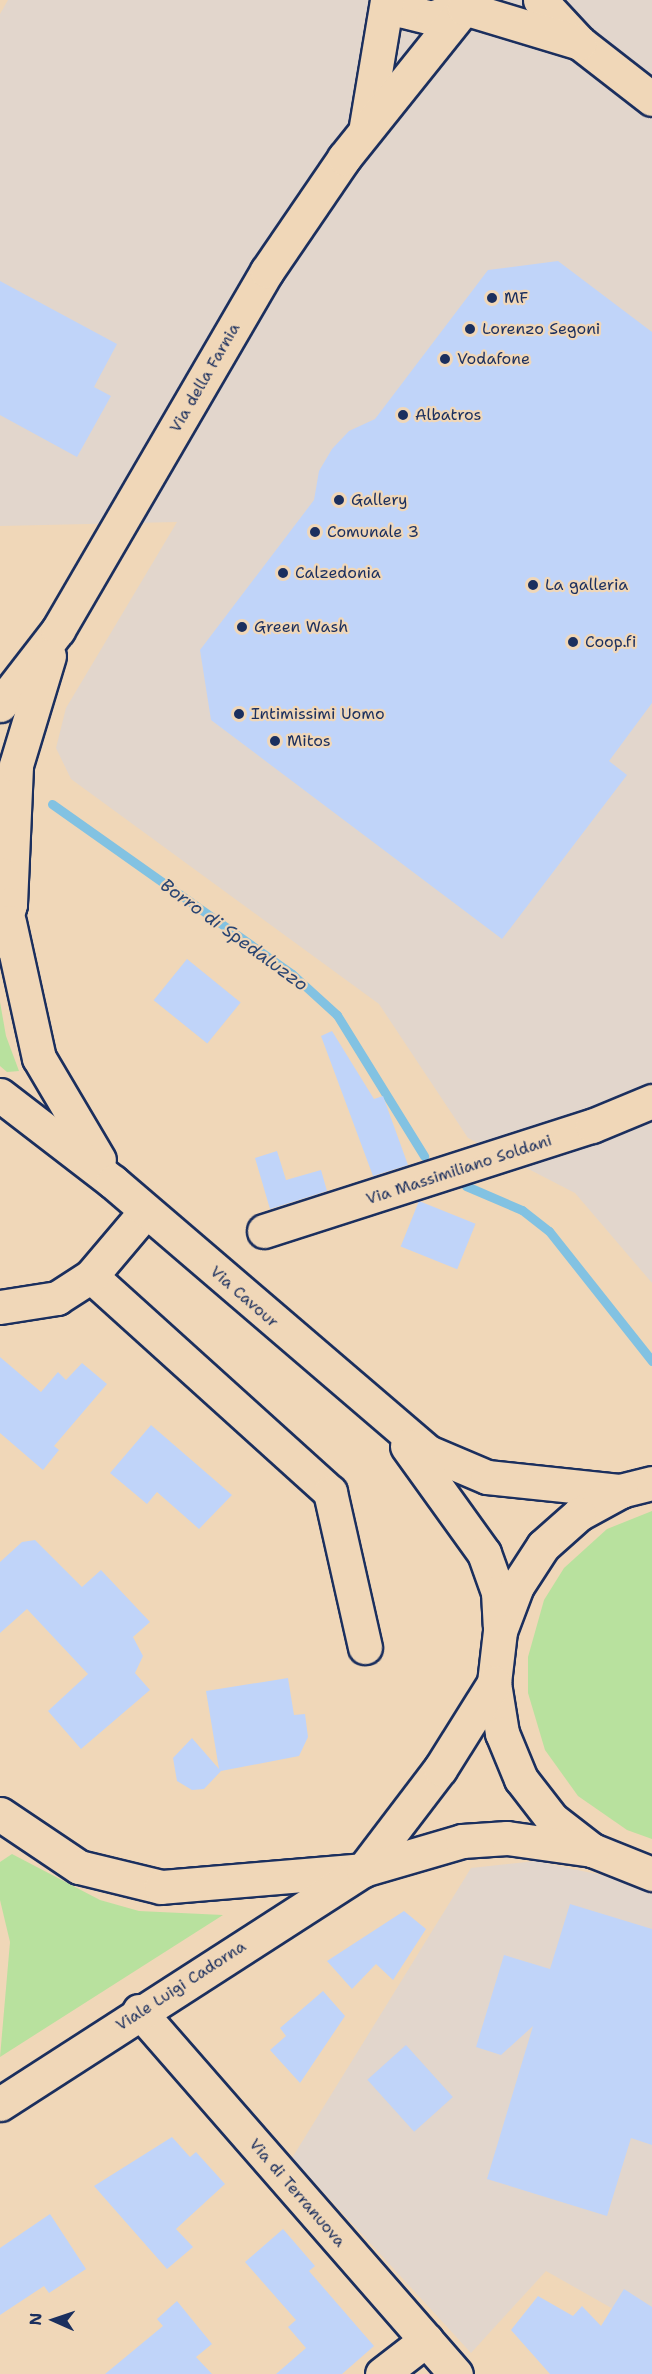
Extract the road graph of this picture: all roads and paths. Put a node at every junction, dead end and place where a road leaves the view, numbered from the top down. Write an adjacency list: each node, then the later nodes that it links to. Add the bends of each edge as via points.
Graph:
1 (388, 0): 3 (street, Via della Farnia, via 416,17 449,15); 6 (street, Via della Farnia)
2 (540, 0): 4 (street)
3 (468, 4): 4 (street); 6 (street, Via della Farnia)
4 (580, 44): 5 (street)
5 (652, 99)
6 (364, 133): 7 (street, Via della Farnia, via 267,271)
7 (58, 630): 8 (street, Via della Farnia); 9 (street, Via della Farnia, via 16,765)
8 (0, 705)
9 (5, 910): 12 (street, Via Cavour, via 39,1058 56,1095)
10 (0, 1095): 12 (street, Via Cavour)
11 (652, 1101): 14 (street, Via Massimiliano Soldani, via 581,1130)
12 (113, 1182): 13 (street, Via Cavour)
13 (145, 1212): 15 (street); 17 (street, Via Cavour)
14 (264, 1231)
15 (91, 1276): 16 (street, via 57,1298); 21 (street, via 330,1492)
16 (0, 1307)
17 (377, 1410): 19 (street, Via Cavour, via 428,1452 487,1477); 20 (street, Via Cavour, via 439,1483 484,1553 498,1592)
18 (652, 1483): 19 (street)
19 (621, 1491): 20 (street, via 579,1514 543,1546 517,1586)
20 (500, 1631): 22 (street)
21 (365, 1647)
22 (494, 1683): 24 (street, via 502,1733 521,1779 552,1820); 25 (street, Viale Luigi Cadorna, via 440,1769)
23 (0, 1814): 25 (street, via 79,1867 161,1887)
24 (592, 1850): 25 (street, Viale Luigi Cadorna, via 507,1838 462,1841); 26 (street)
25 (363, 1870): 27 (street, Viale Luigi Cadorna)
26 (652, 1874)
27 (139, 2011): 28 (street, Viale Luigi Cadorna); 29 (street, Via di Terranuova)
28 (0, 2104)
29 (426, 2340): 30 (street); 31 (street, Via di Terranuova)
30 (382, 2374)
31 (456, 2374)

